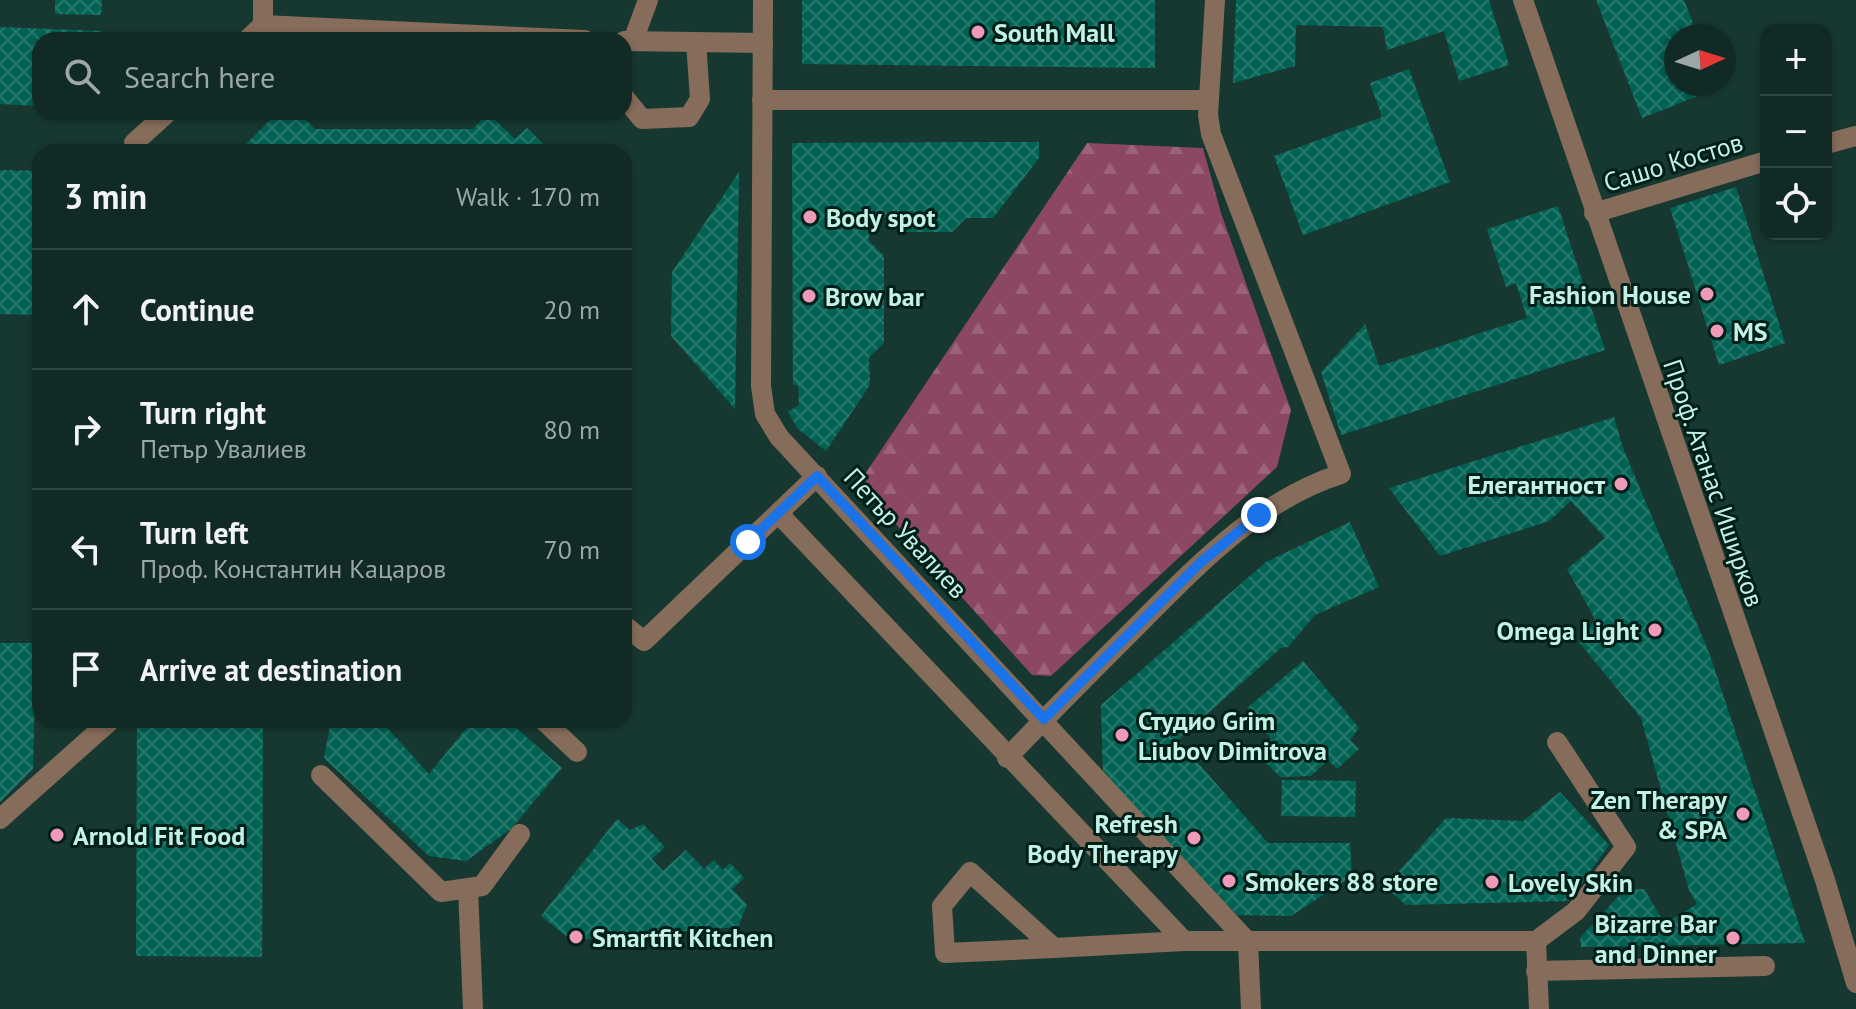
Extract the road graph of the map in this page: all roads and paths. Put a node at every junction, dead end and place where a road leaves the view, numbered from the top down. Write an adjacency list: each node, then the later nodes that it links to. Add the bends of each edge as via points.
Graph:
1 (263, 0): 6 (street)
2 (648, 0): 9 (street)
3 (763, 0): 12 (street, Петър Увалиев)
4 (1215, 0): 14 (street)
5 (1523, 0): 21 (street, Проф. Атанас Иширков)
6 (263, 25): 7 (street); 8 (street)
7 (256, 32)
8 (410, 32)
9 (632, 35)
10 (632, 41): 11 (street)
11 (696, 42): 12 (street); 15 (street, via 700,99 689,117 642,119)
12 (763, 43): 13 (street, Петър Увалиев)
13 (762, 100): 14 (street); 22 (street, Петър Увалиев, via 765,414 779,437)
14 (1208, 100): 25 (street, via 1211,134 1341,474 1302,486 1201,562)
15 (632, 107)
16 (159, 120): 19 (street)
17 (1856, 136): 18 (street)
18 (1832, 142)
19 (134, 143)
20 (1760, 163): 21 (street, Сашо Костов)
21 (1594, 213): 41 (street, Проф. Атанас Иширков)
22 (817, 476): 23 (street); 25 (street, Петър Увалиев)
23 (779, 514): 24 (street, via 644,641); 30 (street)
24 (632, 631)
25 (1044, 719): 30 (street); 37 (street, Петър Увалиев)
26 (102, 728): 32 (street)
27 (552, 728): 29 (street)
28 (1557, 742): 36 (street, via 1626,847 1576,911)
29 (577, 752)
30 (1007, 758): 35 (street)
31 (321, 775): 34 (street, via 441,892)
32 (0, 819)
33 (520, 834): 34 (street, via 482,886)
34 (468, 888): 42 (street)
35 (1184, 941): 37 (street); 38 (street)
36 (1536, 941): 37 (street); 40 (street)
37 (1248, 942): 43 (street)
38 (1054, 948): 38 (street, via 945,953 942,906 970,872)
39 (1765, 966): 40 (street)
40 (1536, 971): 44 (street)
41 (1856, 983)
42 (473, 1009)
43 (1251, 1009)
44 (1539, 1009)

